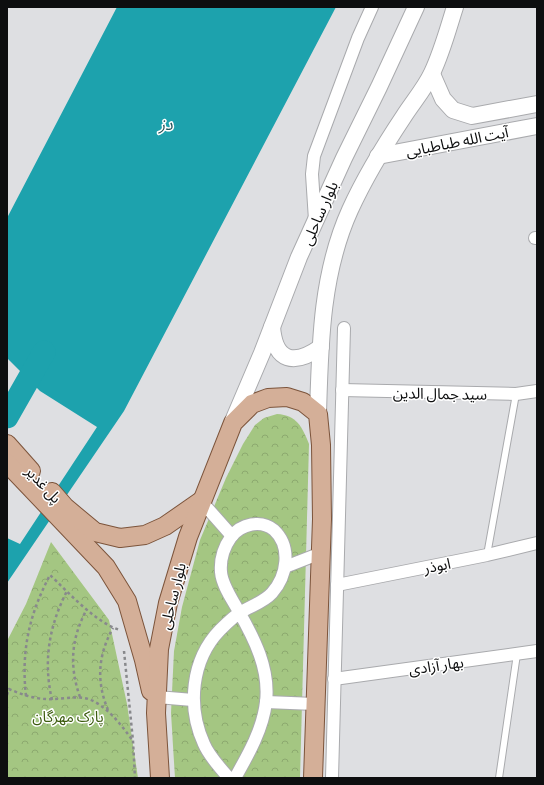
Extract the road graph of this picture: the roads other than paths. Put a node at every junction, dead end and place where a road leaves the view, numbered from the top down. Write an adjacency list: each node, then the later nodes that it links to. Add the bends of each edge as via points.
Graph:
1 (372, 7): 10 (street, via 314,156 312,174)
2 (416, 7): 10 (main road, بلوار ساحلی)
3 (454, 7): 4 (main road, بلوار ساحلی, via 446,40)
4 (432, 74): 6 (main road, آیت الله طباطبایی, via 443,99 453,110); 9 (main road, بلوار ساحلی)
5 (537, 104): 6 (main road, آیت الله طباطبایی)
6 (472, 116): 8 (main road, via 468,126)
7 (537, 126): 8 (main road, آیت الله طباطبایی)
8 (476, 138): 9 (main road, آیت الله طباطبایی)
9 (378, 156): 13 (main road, بلوار ساحلی, via 350,209 338,239 326,289)
10 (315, 220): 11 (main road, بلوار ساحلی)
11 (272, 327): 13 (main road, via 277,350 288,358 300,359); 18 (main road, بلوار ساحلی)
12 (344, 328): 14 (street)
13 (321, 347): 17 (main road, بلوار ساحلی)
14 (342, 390): 16 (street, سید جمال الدین); 28 (street)
15 (537, 391): 16 (street, سید جمال الدین)
16 (516, 394): 26 (lane)
17 (318, 414): 18 (main road, بلوار ساحلی, via 303,402 287,397 268,398 252,404); 25 (main road, بلوار ساحلی, via 321,445)
18 (233, 423): 21 (main road, بلوار ساحلی)
19 (7, 444): 22 (main road, پل غدیر)
20 (7, 463): 22 (main road, پل غدیر)
21 (201, 501): 22 (main road, via 165,526 145,535 120,538 96,532); 23 (street); 36 (main road, بلوار ساحلی, via 168,603 159,649)
22 (61, 511): 36 (main road, via 106,567 127,601 130,641 144,660)
23 (232, 536): 27 (street, via 242,528 256,523 265,524 280,538 285,550); 29 (street, via 225,547 221,573)
24 (537, 543): 26 (street, ابوذر)
25 (321, 552): 27 (street); 35 (main road, بلوار ساحلی)
26 (487, 555): 28 (street, ابوذر)
27 (285, 567): 29 (street, via 280,583 271,595)
28 (337, 585): 32 (street)
29 (240, 613): 33 (street, via 219,631 203,654 196,677); 34 (street, via 262,659 267,679)
30 (537, 651): 31 (street, بهار آزادی)
31 (517, 654): 32 (street, بهار آزادی); 42 (lane)
32 (334, 679): 41 (street)
33 (194, 700): 36 (street); 38 (street, via 204,745)
34 (266, 702): 35 (street); 39 (street, via 250,751)
35 (315, 704): 40 (main road, بلوار ساحلی)
36 (156, 705): 37 (main road, بلوار ساحلی)
37 (160, 778)
38 (229, 778)
39 (236, 778)
40 (314, 778)
41 (332, 778)
42 (499, 778)

